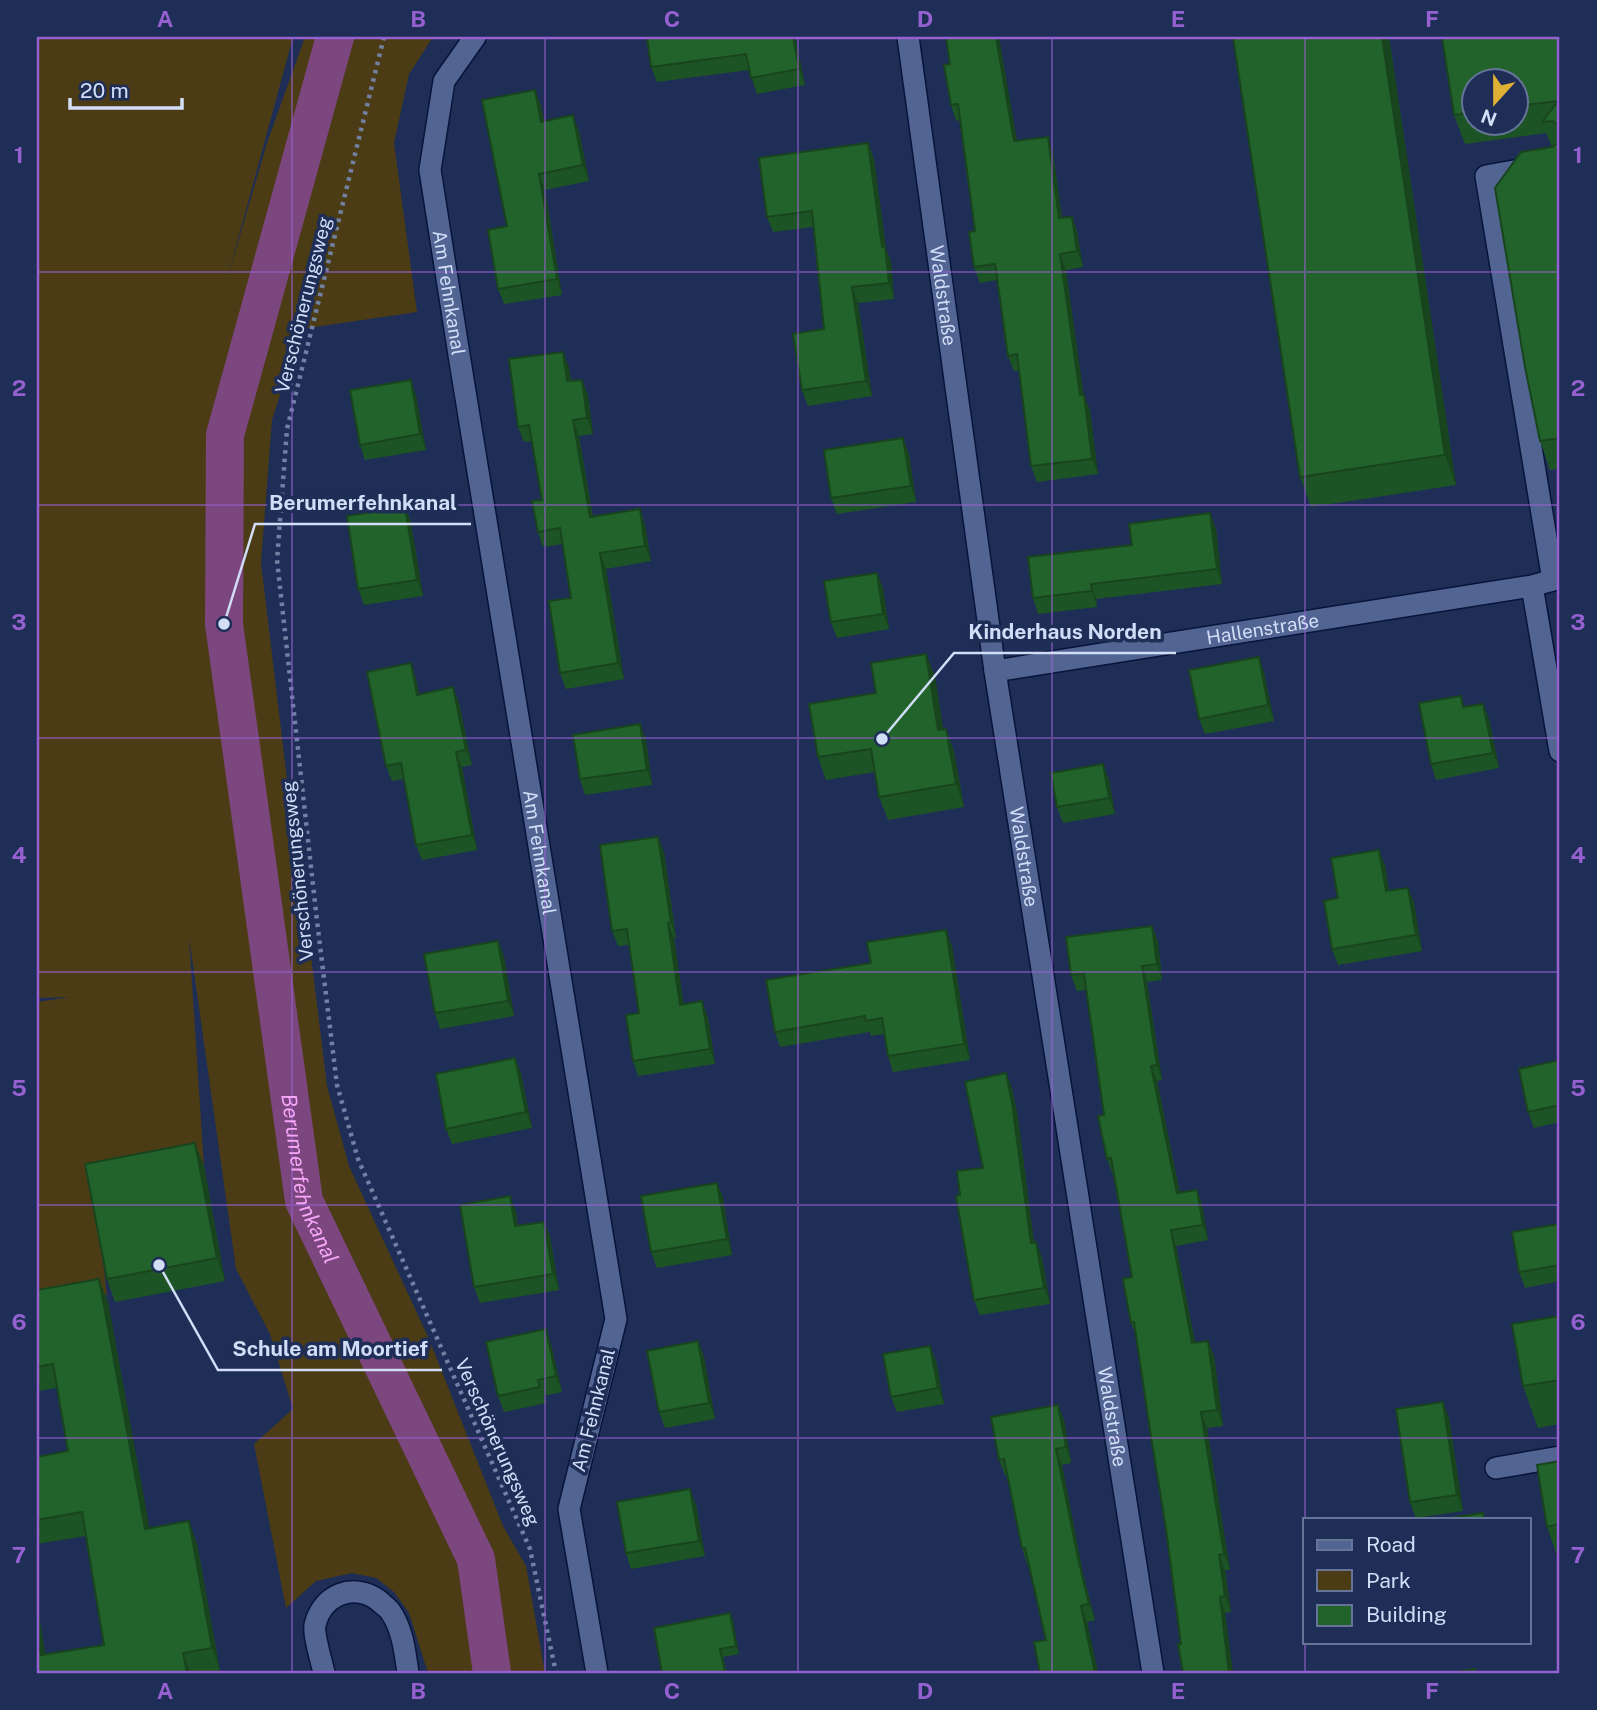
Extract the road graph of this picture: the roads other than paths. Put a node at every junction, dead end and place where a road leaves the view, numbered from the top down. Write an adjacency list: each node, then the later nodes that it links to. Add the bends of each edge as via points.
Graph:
1 (475, 37): 12 (street, Am Fehnkanal, via 444,81 430,170 616,1319 569,1509)
2 (908, 37): 6 (street, Waldstraße)
3 (1560, 163): 4 (street, via 1486,176)
4 (1557, 579): 5 (street, Hallenstraße)
5 (1532, 586): 6 (street, Hallenstraße); 7 (street)
6 (995, 671): 13 (street, Waldstraße)
7 (1560, 751)
8 (1560, 1457): 9 (street)
9 (1496, 1468)
10 (324, 1673): 11 (street, via 314,1628 334,1597 350,1590 370,1595 390,1609 401,1633)
11 (408, 1673)
12 (597, 1673)
13 (1153, 1673)

